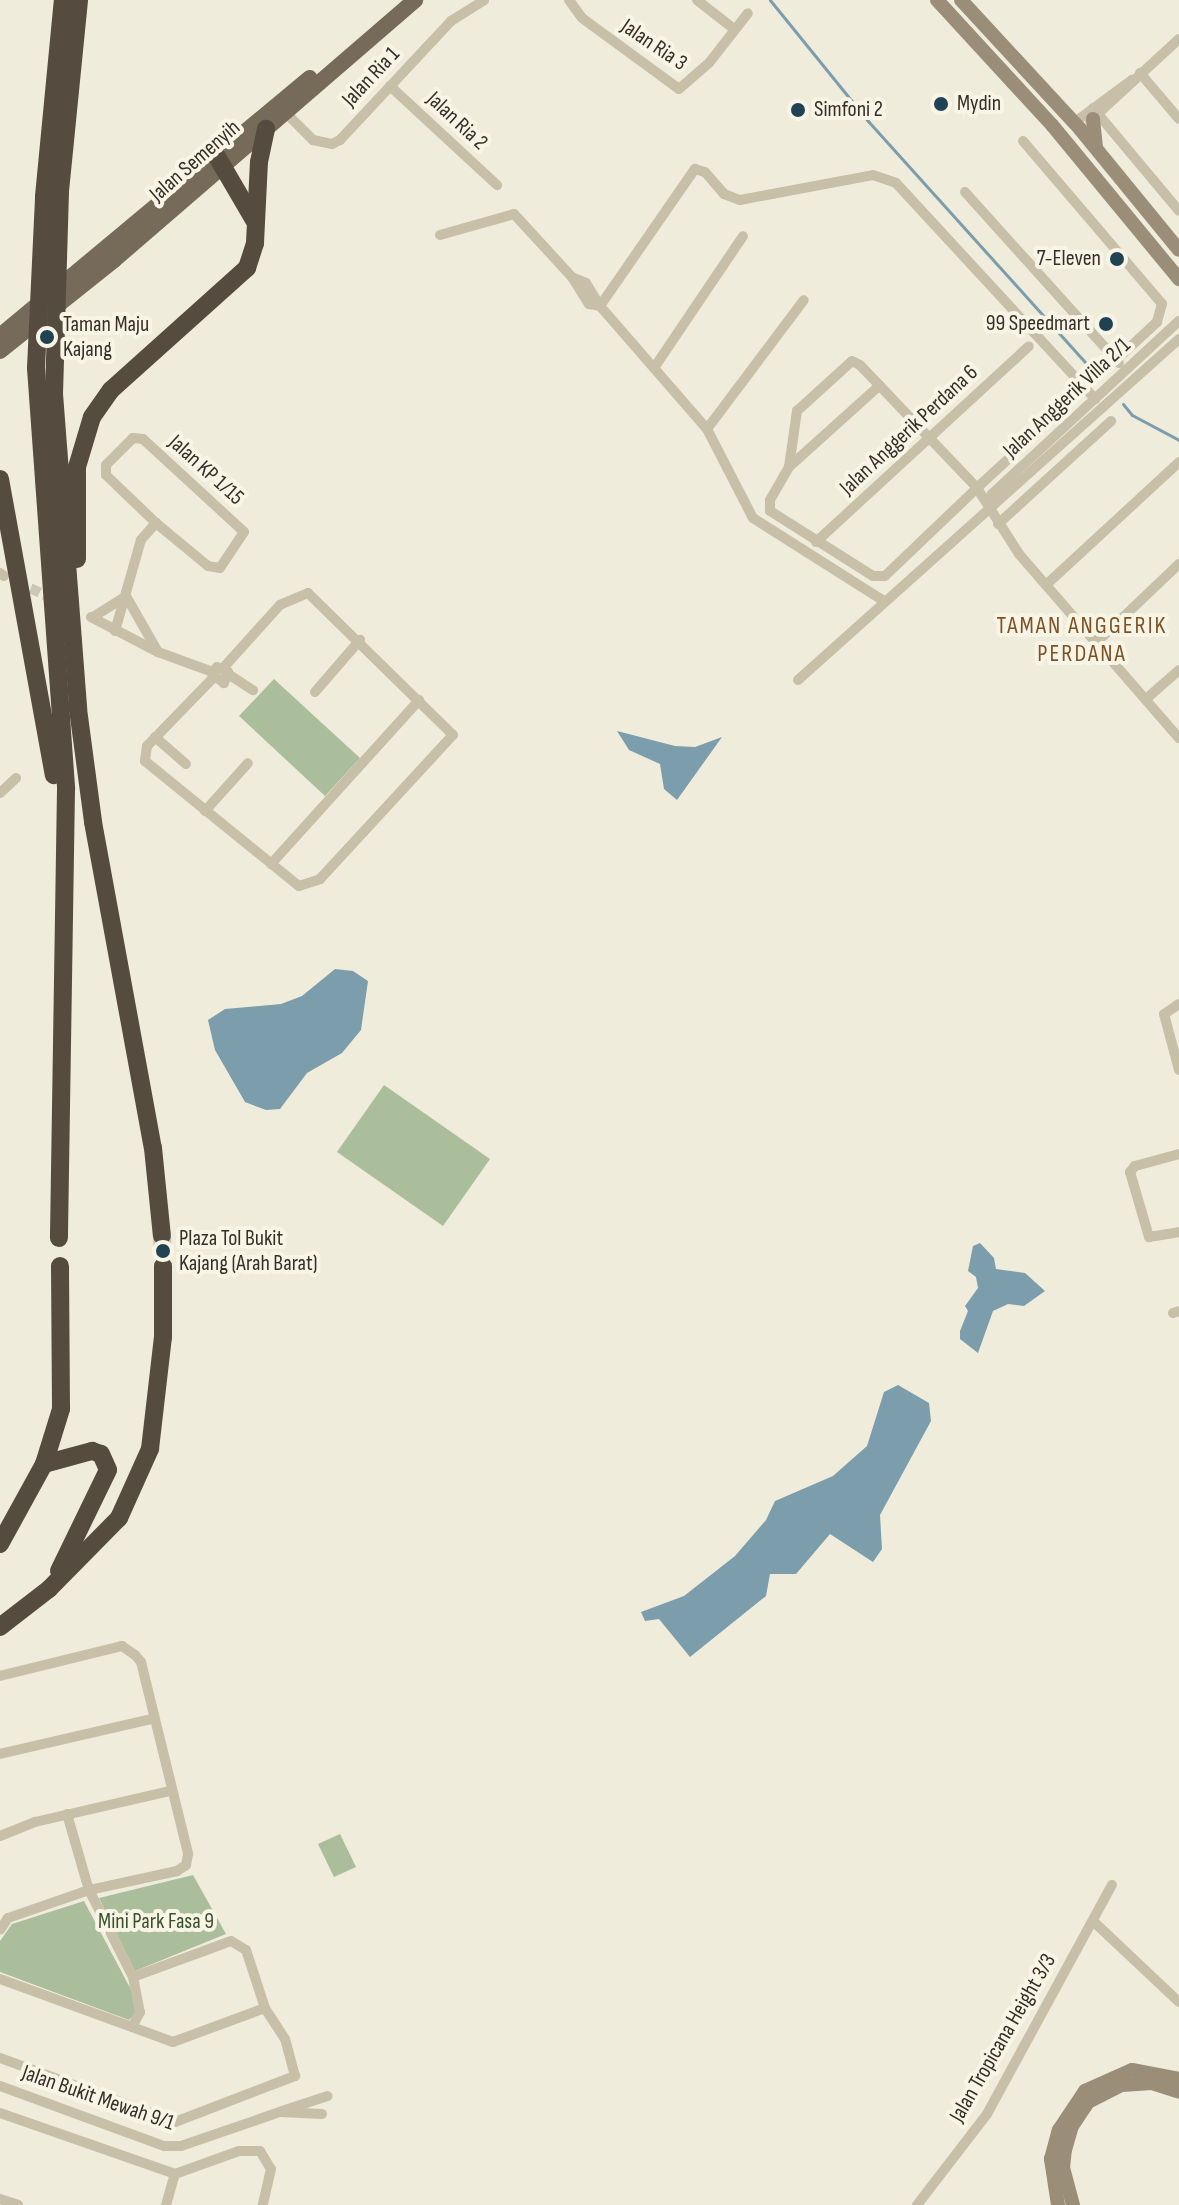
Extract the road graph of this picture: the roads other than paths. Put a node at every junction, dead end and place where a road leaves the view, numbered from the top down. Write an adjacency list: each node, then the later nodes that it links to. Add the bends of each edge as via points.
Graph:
1 (63, 0): 30 (highway)
2 (79, 0): 30 (highway)
3 (408, 0): 27 (main road, Jalan Semenyih)
4 (415, 0): 18 (main road, Jalan Semenyih)
5 (484, 0): 16 (street, Jalan Ria 1, via 451,21)
6 (569, 0): 11 (street, Jalan Ria 3, via 603,35 670,85 685,88)
7 (697, 0): 11 (street)
8 (937, 0): 14 (street)
9 (961, 0): 13 (street)
10 (748, 13): 11 (street)
11 (734, 29)
12 (1179, 39): 15 (street)
13 (998, 40): 14 (street); 17 (street)
14 (994, 63): 21 (street)
15 (1136, 76): 19 (street); 20 (street)
16 (390, 86): 18 (street, Jalan Ria 1, via 332,144 313,140); 28 (street, Jalan Ria 2)
17 (1064, 110): 19 (street); 22 (street)
18 (286, 113): 23 (main road, Jalan Semenyih)
19 (1093, 113): 22 (street); 25 (street); 31 (street)
20 (1179, 119)
21 (1052, 125): 22 (street); 26 (street)
22 (1076, 127): 25 (street); 26 (street)
23 (266, 129): 27 (main road, Jalan Semenyih); 32 (highway)
24 (1023, 141): 45 (street, via 1162,304 1157,322)
25 (1096, 147): 35 (street)
26 (1071, 149): 37 (street)
27 (220, 160): 32 (highway); 36 (main road, Jalan Semenyih)
28 (497, 185)
29 (965, 192): 45 (street)
30 (52, 194): 78 (highway, bridge, via 54,394); 86 (highway, bridge, via 36,368 66,789)
31 (1179, 211)
32 (254, 220): 78 (highway, via 255,243 247,268 111,390 81,445)
33 (440, 235): 39 (street, via 514,214 572,277 589,304)
34 (743, 236): 46 (street)
35 (1179, 250)
36 (100, 262): 41 (main road, Jalan Semenyih); 44 (main road, Jalan Semenyih)
37 (1179, 279)
38 (804, 300): 53 (street)
39 (600, 306): 46 (street); 51 (street, via 700,168 724,194 740,200 886,177)
40 (1179, 321): 47 (street, Jalan Anggerik Villa 2/1)
41 (0, 336)
42 (1179, 339): 48 (street, Jalan Anggerik Villa 2/1)
43 (1029, 346): 54 (street, Jalan Anggerik Perdana 6)
44 (0, 351)
45 (1116, 360): 47 (street)
46 (654, 368): 53 (street)
47 (1125, 369): 48 (street); 51 (street, Jalan Anggerik Villa 2/1)
48 (1134, 379): 59 (street, Jalan Anggerik Villa 2/1)
49 (880, 385): 54 (street); 56 (street); 56 (street, via 852,361 797,411)
50 (1071, 392): 58 (street, via 1069,403)
51 (1095, 399): 59 (street, Jalan Anggerik Villa 2/1, via 992,494)
52 (1111, 421): 61 (street)
53 (707, 429): 66 (street, via 753,518)
54 (931, 437): 58 (street); 62 (street, Jalan Anggerik Perdana 6)
55 (1179, 462): 64 (street)
56 (789, 467): 62 (street, via 770,500 770,511)
57 (0, 479): 86 (highway)
58 (977, 488): 59 (street); 62 (street, via 885,576 873,576)
59 (989, 508): 61 (street); 66 (street, Jalan Anggerik Villa 2/1)
60 (156, 523): 60 (street, Jalan KP 1/15, via 105,472 133,438 143,439 244,532 242,541 214,569); 65 (street, via 141,540)
61 (998, 524): 64 (street)
62 (816, 542)
63 (1179, 564): 69 (street)
64 (1047, 584): 69 (street)
65 (126, 596): 67 (street); 67 (street, via 92,617); 70 (street)
66 (884, 601): 73 (street, Jalan Anggerik Villa 2/1)
67 (115, 631): 70 (street)
68 (360, 640): 72 (street, via 317,599 302,592 280,605); 75 (street); 77 (street)
69 (1097, 642): 76 (street)
70 (158, 652): 72 (street)
71 (1179, 670): 76 (street)
72 (220, 673): 74 (street); 79 (street)
73 (798, 680)
74 (253, 690)
75 (315, 692)
76 (1146, 699): 80 (street)
77 (419, 700): 87 (street); 87 (street, via 451,732 450,740 320,879 299,886)
78 (78, 709): 92 (highway, via 153,1148)
79 (155, 737): 82 (street); 85 (street, via 145,761)
80 (1179, 738)
81 (248, 763): 85 (street)
82 (186, 764)
83 (16, 778): 84 (street)
84 (0, 793)
85 (205, 811): 87 (street)
86 (63, 829): 93 (highway)
87 (271, 864)
88 (1179, 1004): 89 (street, via 1164,1014)
89 (1179, 1070)
90 (1179, 1154): 91 (street, via 1130,1172 1146,1231 1155,1239)
91 (1179, 1232)
92 (162, 1236)
93 (59, 1238)
94 (60, 1266): 96 (highway, via 63,1387)
95 (163, 1266): 98 (highway, via 163,1337 150,1449 119,1518)
96 (44, 1464): 97 (highway); 98 (highway, via 92,1451 101,1454 108,1470)
97 (0, 1544)
98 (49, 1589): 99 (highway)
99 (0, 1627)
100 (0, 1676): 101 (street, via 122,1646 141,1662)
101 (152, 1719): 102 (street); 103 (street)
102 (0, 1754)
103 (170, 1791): 104 (street); 107 (street, via 188,1854 186,1865)
104 (67, 1814): 105 (street); 107 (street)
105 (0, 1836)
106 (1112, 1885): 108 (street, Jalan Tropicana Height 3/3)
107 (89, 1890): 109 (street, via 8,1918); 110 (street)
108 (1093, 1921): 112 (street); 128 (street, Jalan Tropicana Height 3/3, via 987,2114)
109 (0, 1930)
110 (133, 1977): 113 (street, via 231,1941 246,1950); 114 (street, via 140,2012)
111 (0, 1979): 114 (street)
112 (1179, 2002)
113 (265, 2008): 114 (street, via 173,2042); 115 (street, via 281,2030 295,2076 175,2122)
114 (132, 2027)
115 (0, 2058)
116 (1179, 2079): 129 (street, via 1132,2070 1085,2091 1059,2130 1051,2159)
117 (0, 2086): 120 (street, Jalan Bukit Mewah 9/1, via 164,2146 181,2146)
118 (1179, 2092): 130 (street, via 1152,2083 1122,2085 1088,2102 1072,2126 1065,2150 1063,2168)
119 (328, 2096): 120 (street)
120 (280, 2112): 122 (street, Jalan Bukit Mewah 9/1)
121 (0, 2113): 123 (street)
122 (322, 2114)
123 (175, 2174): 126 (street); 127 (street, via 239,2151 260,2151 269,2160)
124 (0, 2199): 125 (street)
125 (18, 2205)
126 (166, 2205)
127 (263, 2205)
128 (917, 2205)
129 (1058, 2205)
130 (1073, 2205)

